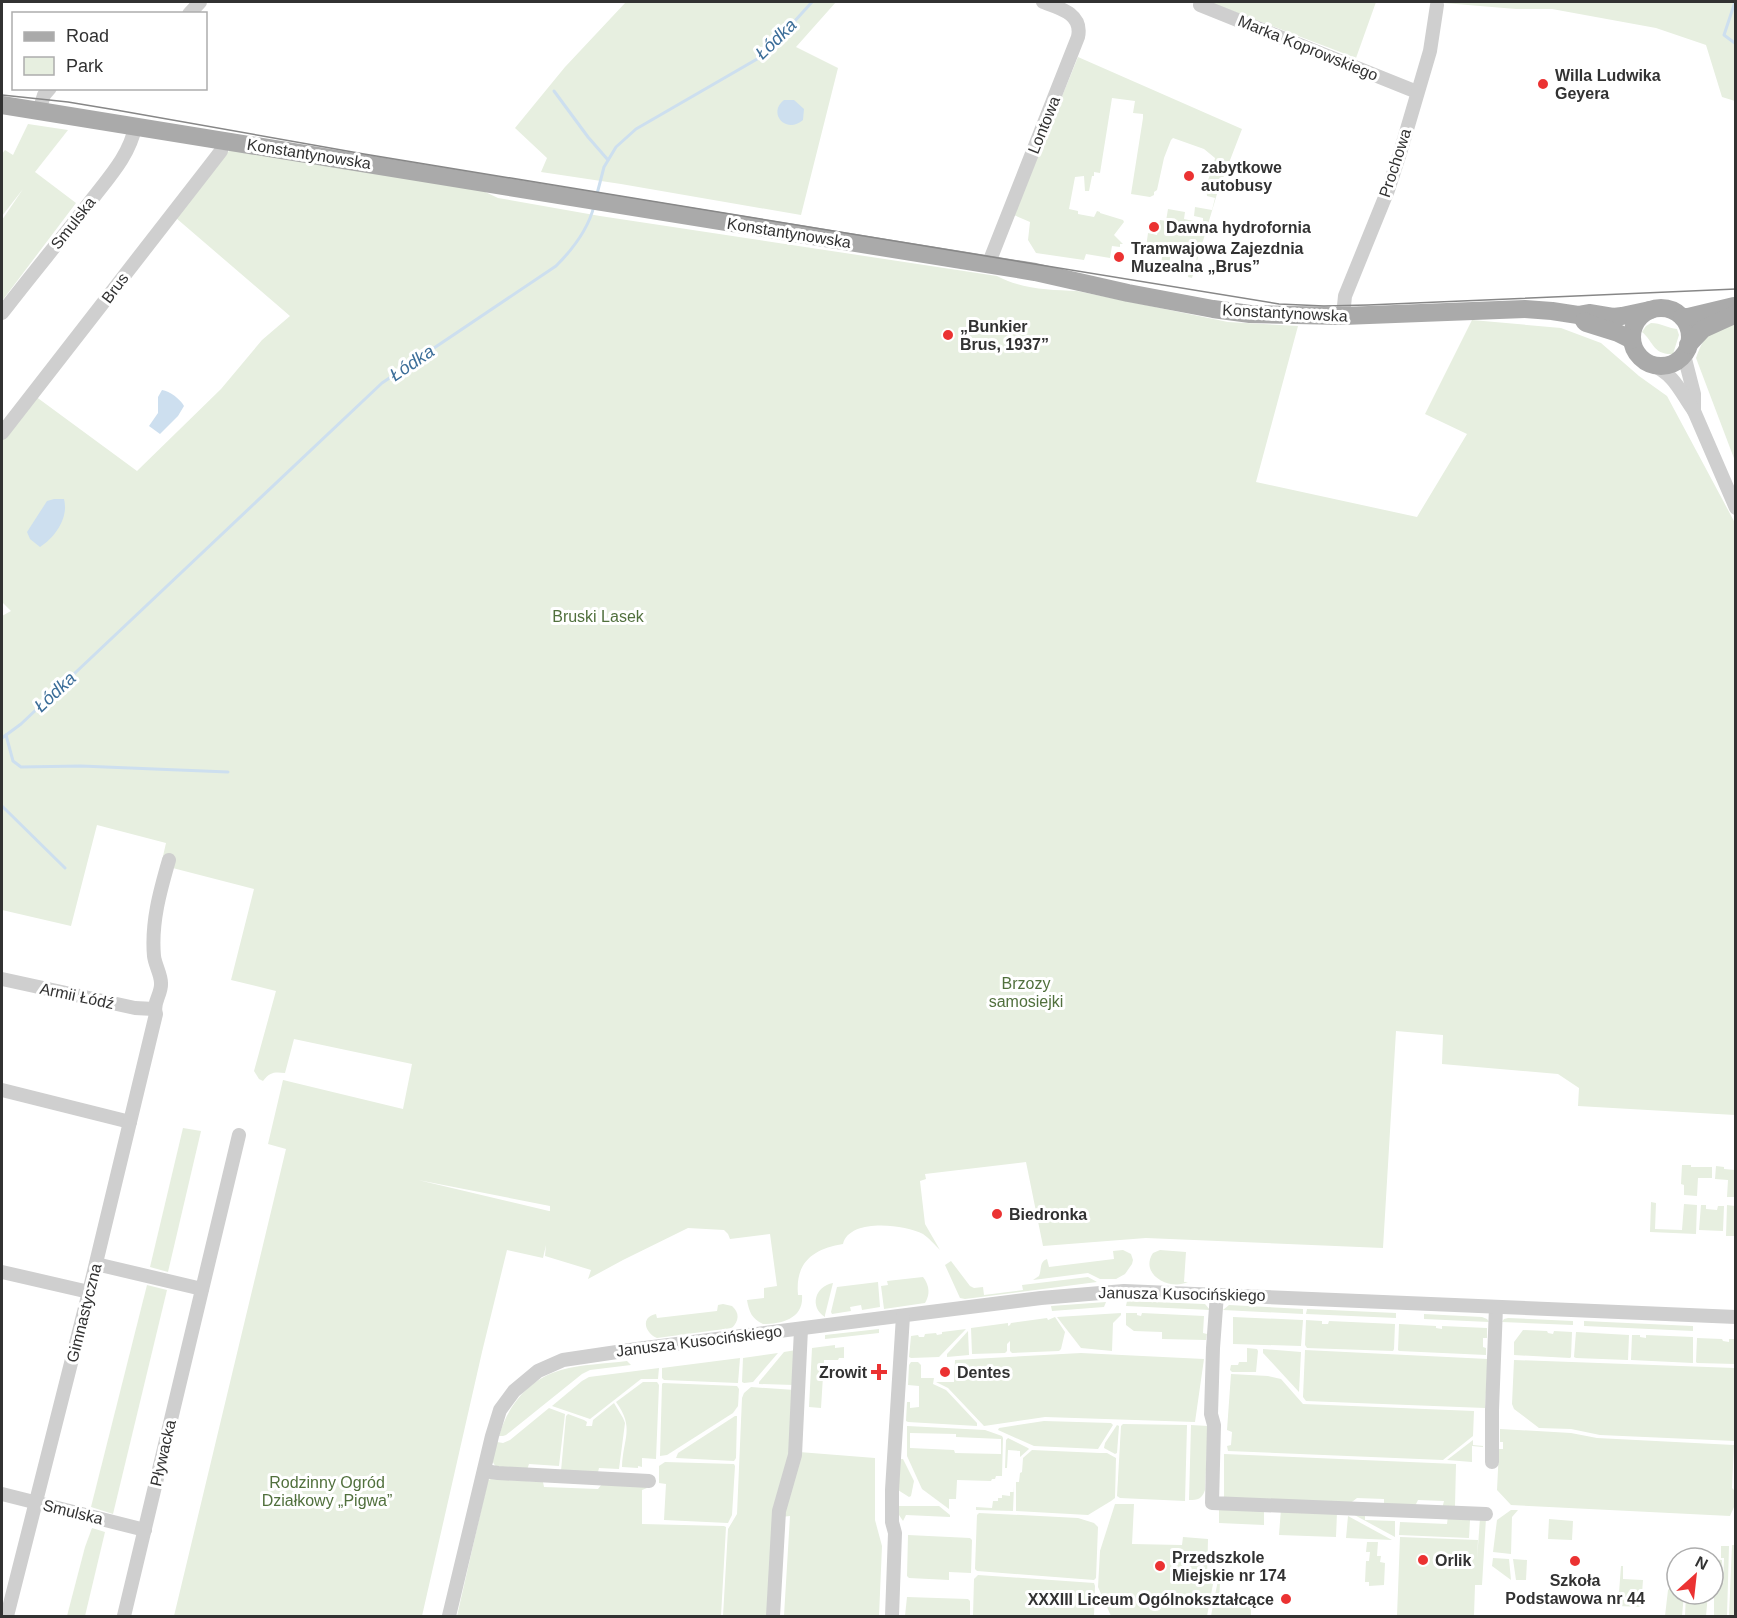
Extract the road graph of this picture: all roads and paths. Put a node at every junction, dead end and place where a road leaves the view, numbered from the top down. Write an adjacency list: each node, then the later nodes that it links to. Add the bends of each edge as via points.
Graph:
1 (1043, 2): 10 (street, Lontowa, via 1073,16 1079,26 1078,37)
2 (1200, 5): 5 (street, Marka Koprowskiego)
3 (1437, 5): 5 (street, Prochowa, via 1430,51)
4 (48, 90): 7 (street)
5 (1417, 92): 16 (street, Prochowa, via 1388,190 1345,296)
6 (2, 105): 7 (main road, Konstantynowska)
7 (39, 111): 8 (main road, Konstantynowska)
8 (135, 127): 9 (main road, Konstantynowska); 13 (street, Smulska, via 130,145 114,170)
9 (223, 140): 10 (main road, Konstantynowska); 22 (street, Brus, via 221,151)
10 (988, 265): 16 (main road, Konstantynowska, via 1229,312)
11 (1736, 307): 17 (main road)
12 (1650, 310): 15 (main road, Konstantynowska, via 1622,316); 17 (main road, via 1669,309); 18 (main road, via 1635,323)
13 (2, 313)
14 (1736, 314): 19 (main road, via 1703,329)
15 (1578, 315): 16 (main road, Konstantynowska, via 1508,309); 18 (main road, Konstantynowska, via 1586,323)
16 (1343, 316)
17 (1682, 317): 19 (main road, via 1689,330)
18 (1632, 340): 20 (main road, via 1640,357)
19 (1687, 347): 20 (main road, via 1674,362); 21 (street, via 1685,359)
20 (1651, 364): 21 (street, via 1675,381)
21 (1694, 411): 23 (street)
22 (2, 433)
23 (1736, 508)
24 (168, 860): 26 (street, Gimnastyczna, via 153,931 154,959 161,981)
25 (2, 979): 26 (street, Armii Łódź)
26 (154, 1009): 28 (street, Gimnastyczna)
27 (2, 1090): 28 (street)
28 (130, 1122): 30 (street, Gimnastyczna)
29 (239, 1135): 32 (street, Pływacka)
30 (96, 1264): 32 (street); 33 (street, Gimnastyczna)
31 (2, 1272): 33 (street)
32 (202, 1289): 45 (street, Pływacka)
33 (89, 1292): 43 (street, Gimnastyczna)
34 (1217, 1294): 35 (street, Janusza Kusocińskiego); 36 (street, Janusza Kusocińskiego, via 1088,1293); 44 (street, via 1210,1414 1214,1425 1212,1503)
35 (1496, 1307): 37 (street, Janusza Kusocińskiego); 39 (street)
36 (903, 1316): 38 (street, Janusza Kusocińskiego); 50 (street, via 892,1490)
37 (1736, 1317)
38 (801, 1329): 40 (street, Janusza Kusocińskiego, via 554,1363 529,1377 500,1410); 49 (street, via 795,1455 779,1511)
39 (1492, 1462)
40 (484, 1471): 41 (street); 48 (street, Janusza Kusocińskiego)
41 (649, 1481)
42 (2, 1494): 43 (street, Smulska)
43 (36, 1502): 45 (street, Smulska); 46 (street, Gimnastyczna)
44 (1486, 1514)
45 (145, 1530): 47 (street, Pływacka)
46 (8, 1617)
47 (124, 1617)
48 (449, 1617)
49 (773, 1617)
50 (892, 1617)

